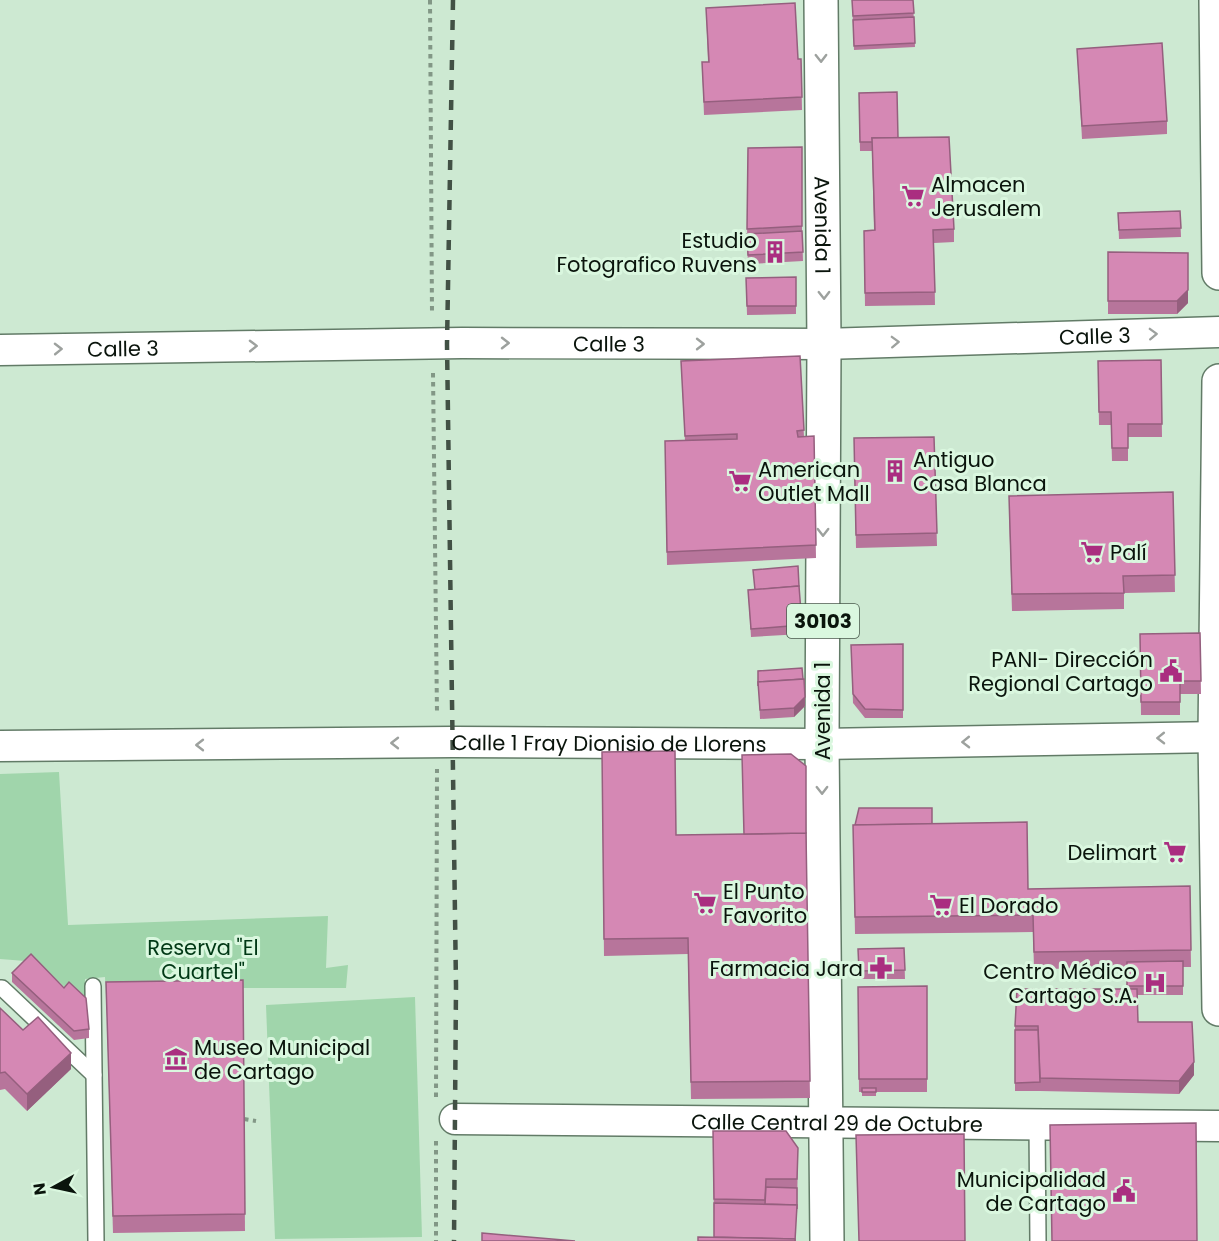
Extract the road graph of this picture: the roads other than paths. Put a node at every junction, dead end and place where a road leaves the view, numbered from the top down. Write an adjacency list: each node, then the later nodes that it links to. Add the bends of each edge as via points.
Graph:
1 (821, 0): 5 (main road, Avenida 1 / 30103, one-way to 5)
2 (1216, 0): 3 (main road)
3 (1219, 273)
4 (1219, 333): 5 (street, Calle 3, one-way to 4)
5 (824, 344): 6 (street, Calle 3, one-way to 5); 9 (main road, Avenida 1 / 30103, one-way to 9)
6 (0, 350)
7 (1219, 381): 8 (main road)
8 (1217, 737): 9 (street, Calle 1 Fray Dionisio de Llorens, one-way to 9); 13 (main road)
9 (822, 744): 10 (street, Calle 1 Fray Dionisio de Llorens, one-way to 10); 16 (main road, Avenida 1 / 30103, one-way to 16)
10 (0, 746)
11 (93, 986): 14 (lane)
12 (0, 988): 14 (lane)
13 (1219, 1009)
14 (94, 1075): 19 (lane)
15 (442, 1119): 16 (street, Calle Central 29 de Octubre)
16 (826, 1122): 17 (street, Calle Central 29 de Octubre); 20 (main road, Avenida 1 / 30103)
17 (1037, 1124): 18 (street, Calle Central 29 de Octubre); 21 (lane)
18 (1219, 1126)
19 (96, 1241)
20 (827, 1241)
21 (1038, 1241)

